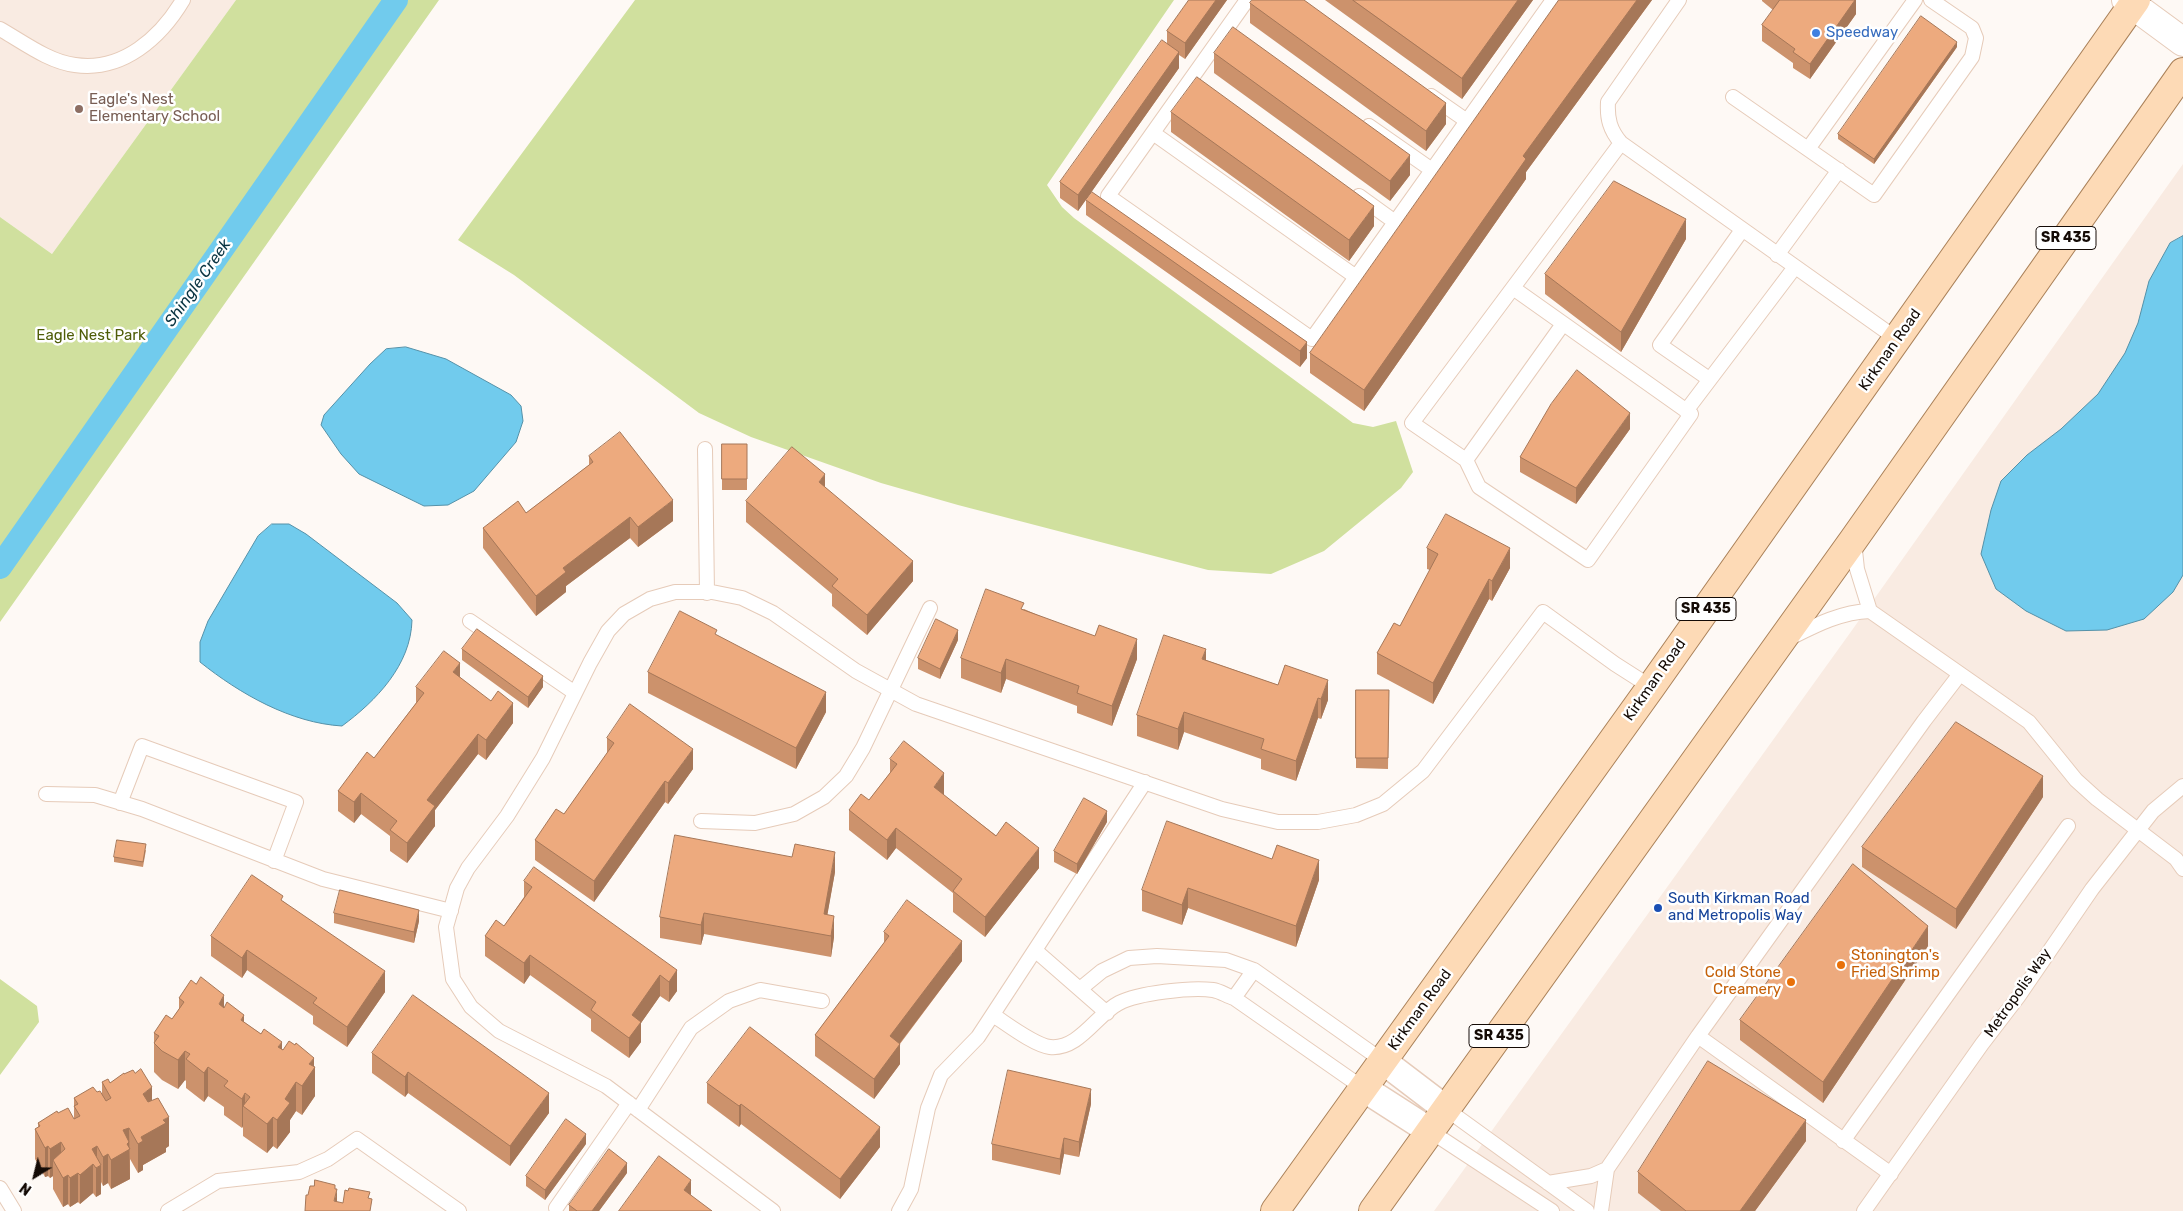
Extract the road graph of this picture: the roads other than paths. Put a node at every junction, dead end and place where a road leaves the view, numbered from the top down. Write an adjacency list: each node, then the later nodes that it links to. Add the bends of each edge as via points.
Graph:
1 (183, 0): 8 (lane, via 157,36 130,55 102,65 75,66 44,54)
2 (1247, 0): 15 (lane, via 1232,29 1196,81)
3 (1553, 0): 14 (lane)
4 (1679, 0): 16 (lane, via 1608,102 1611,131)
5 (1915, 0): 17 (lane)
6 (1931, 0): 19 (lane, via 1972,28 1976,38 1972,57 1874,194)
7 (2132, 2): 9 (street); 28 (main road, Kirkman Road / SR 435)
8 (0, 29)
9 (2183, 42)
10 (2183, 72): 33 (main road, SR 435)
11 (1418, 86): 14 (lane)
12 (1733, 97): 17 (lane)
13 (1359, 118): 18 (lane)
14 (1467, 121): 18 (lane)
15 (1153, 133): 25 (lane); 25 (lane, via 1108,196 1312,339)
16 (1621, 144): 22 (lane); 26 (lane)
17 (1808, 149): 19 (lane)
18 (1432, 170): 21 (lane)
19 (1839, 170): 23 (lane)
20 (1346, 187): 21 (lane)
21 (1395, 222): 25 (lane)
22 (1742, 230): 23 (lane); 29 (lane, via 1660,346)
23 (1777, 255): 24 (lane)
24 (1794, 267): 28 (lane); 29 (lane)
25 (1356, 277)
26 (1513, 288): 27 (lane); 32 (lane, via 1412,423)
27 (1563, 324): 30 (lane); 32 (lane)
28 (1897, 339): 40 (main road, Kirkman Road / SR 435)
29 (1709, 380): 30 (lane)
30 (1686, 411): 32 (lane, via 1692,414 1588,560 1479,487)
31 (705, 449): 34 (lane)
32 (1466, 460)
33 (1854, 539): 36 (lane, via 1857,569); 38 (main road, SR 435)
34 (707, 592): 41 (lane, via 742,598 773,613 856,672); 42 (lane, via 675,592 650,599 624,614 608,631)
35 (930, 608): 41 (lane)
36 (1870, 610): 38 (lane, via 1855,611 1823,622); 39 (lane)
37 (470, 621): 42 (lane)
38 (1779, 644): 64 (main road, SR 435)
39 (1960, 674): 49 (lane, via 2029,722 2076,780); 60 (lane)
40 (1651, 687): 43 (lane, via 1543,612 1423,771 1374,808 1318,822 1278,822 1222,809); 61 (main road, Kirkman Road / SR 435)
41 (890, 690): 43 (lane, via 916,704); 47 (lane, via 846,776 824,797 794,814 755,823)
42 (575, 693): 52 (lane, via 543,758 508,816 468,868 457,888)
43 (1144, 782): 53 (lane)
44 (2183, 786): 49 (lane, Metropolis Way, via 2153,811)
45 (46, 794): 46 (lane, via 95,795)
46 (120, 802): 50 (lane); 50 (lane, via 142,746 296,802)
47 (701, 821)
48 (2068, 826): 66 (lane)
49 (2138, 830): 51 (lane, via 2176,859); 68 (lane, Metropolis Way, via 2086,896)
50 (274, 860): 52 (lane, via 323,879)
51 (2183, 869)
52 (451, 911): 63 (lane, via 446,927 453,979 471,1007 499,1031 606,1086)
53 (1036, 951): 55 (lane); 59 (lane)
54 (1254, 970): 55 (lane, via 1226,960 1208,958 1129,958 1102,971); 56 (lane); 61 (lane)
55 (1080, 989): 58 (lane)
56 (1234, 998): 58 (lane, via 1213,990 1169,990 1118,1003); 62 (lane)
57 (822, 1000): 63 (lane, via 760,990 729,1001 690,1028)
58 (1107, 1013): 59 (lane, via 1071,1041 1049,1047)
59 (993, 1015): 76 (lane, via 978,1037 942,1075 928,1108 911,1189)
60 (1698, 1036): 66 (lane); 67 (lane)
61 (1383, 1061): 62 (main road, Kirkman Road / SR 435); 64 (street)
62 (1363, 1088): 65 (street); 77 (main road, Kirkman Road / SR 435)
63 (634, 1107): 71 (lane); 75 (lane)
64 (1446, 1109): 65 (main road, SR 435); 69 (lane)
65 (1430, 1131): 78 (main road, SR 435); 79 (lane)
66 (1843, 1141): 68 (lane)
67 (1608, 1169): 69 (lane, via 1591,1176); 81 (lane)
68 (1891, 1174): 82 (lane, Metropolis Way)
69 (1548, 1183): 80 (lane)
70 (0, 1188): 72 (lane)
71 (556, 1208)
72 (14, 1211)
73 (168, 1211): 74 (lane, via 218,1181 299,1172 328,1159 357,1139)
74 (459, 1211)
75 (773, 1211)
76 (899, 1211)
77 (1275, 1211)
78 (1373, 1211)
79 (1552, 1211)
80 (1587, 1211)
81 (1601, 1211)
82 (1864, 1211)

